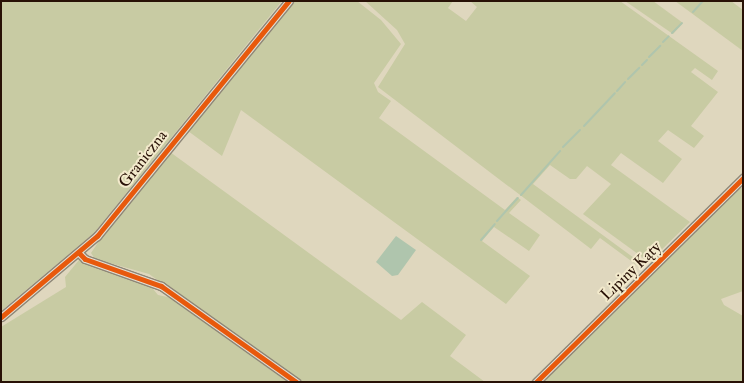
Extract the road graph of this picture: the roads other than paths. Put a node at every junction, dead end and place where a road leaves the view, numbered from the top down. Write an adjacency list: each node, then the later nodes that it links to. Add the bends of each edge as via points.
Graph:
1 (289, 1): 3 (street, Graniczna, via 98,236)
2 (743, 178): 6 (street, Lipiny Kąty)
3 (79, 253): 4 (street, Graniczna); 5 (street, via 85,259 161,286)
4 (1, 317)
5 (296, 382)
6 (536, 382)

